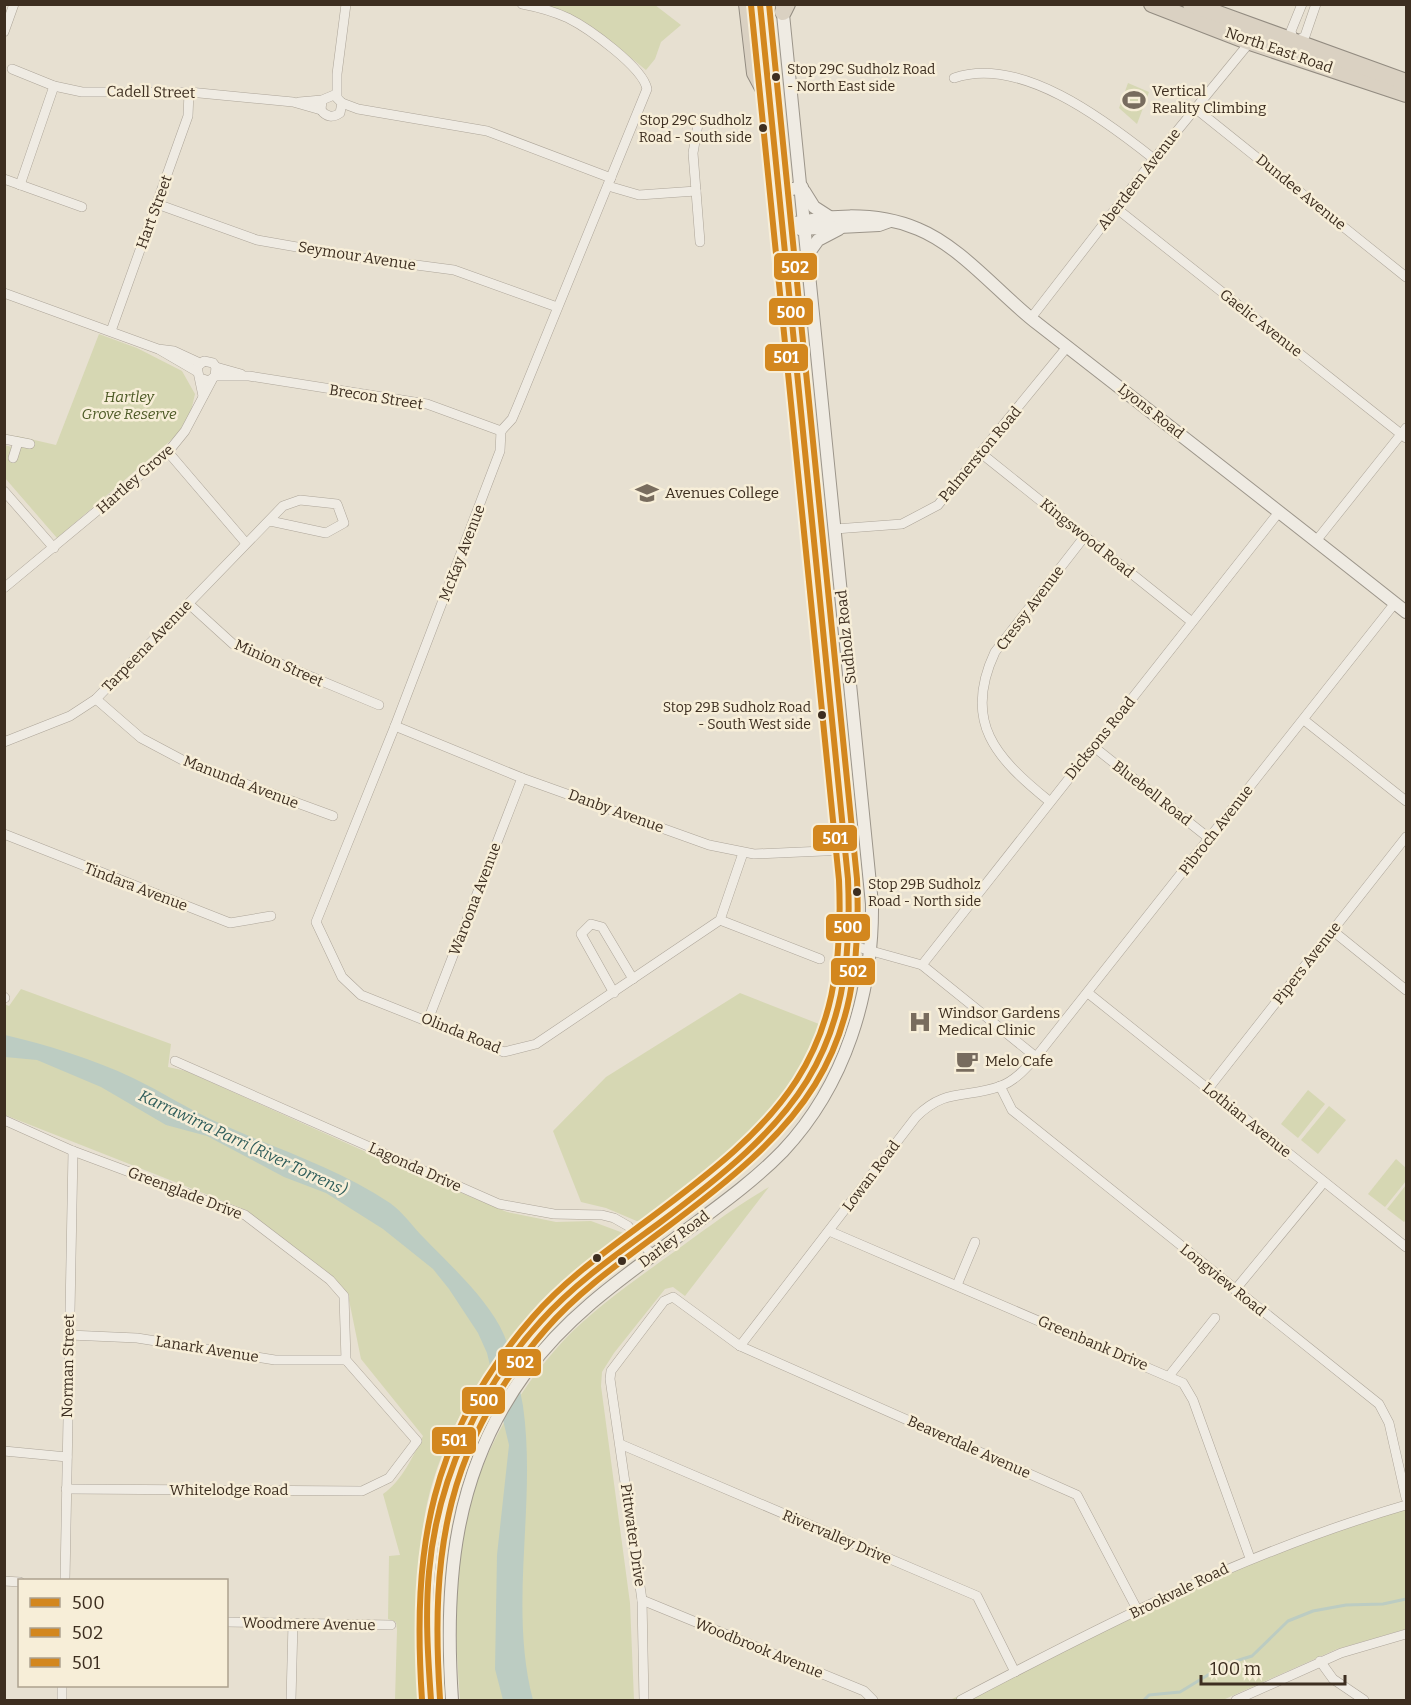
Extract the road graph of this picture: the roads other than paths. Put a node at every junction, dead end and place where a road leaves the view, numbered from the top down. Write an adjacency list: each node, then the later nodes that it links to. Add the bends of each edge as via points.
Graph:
1 (14, 4): 11 (street)
2 (345, 4): 21 (street)
3 (522, 4): 26 (street, McKay Avenue, via 568,18 588,30 636,69 646,83 647,89)
4 (747, 4): 20 (highway, via 755,73)
5 (760, 4): 20 (main road, Sudholz Road)
6 (1152, 4): 12 (highway, North East Road)
7 (1302, 4): 13 (street, via 1291,31)
8 (1316, 4): 13 (street, via 1305,36)
9 (1197, 6): 13 (highway, North East Road)
10 (784, 7): 28 (main road, Sudholz Road)
11 (4, 32)
12 (1250, 42): 13 (highway, North East Road); 22 (street, Aberdeen Avenue)
13 (1293, 49): 16 (highway, North East Road); 19 (highway, North East Road)
14 (12, 69): 17 (street, Cadell Street)
15 (954, 78): 24 (street, via 972,72 1004,76 1044,88 1095,114)
16 (1407, 82)
17 (54, 86): 18 (street, Cadell Street, via 82,92); 27 (street)
18 (189, 92): 21 (street, Cadell Street); 31 (street, Hart Street, via 188,116)
19 (1407, 94)
20 (770, 101): 30 (main road, Sudholz Road)
21 (332, 103): 26 (street, Cadell Street, via 487,131)
22 (1195, 108): 24 (street, Aberdeen Avenue); 41 (street, Dundee Avenue)
23 (698, 124): 29 (street, via 693,153)
24 (1154, 159): 33 (street, Aberdeen Avenue)
25 (4, 179): 27 (street)
26 (609, 182): 29 (street, Cadell Street, via 639,195); 43 (street, McKay Avenue)
27 (20, 185): 32 (street)
28 (802, 188): 30 (main road); 34 (main road, via 814,207); 36 (main road, Sudholz Road)
29 (696, 191): 39 (street)
30 (778, 192): 37 (main road, Sudholz Road)
31 (157, 204): 43 (street, Seymour Avenue, via 257,240 461,272); 45 (street, Hart Street)
32 (82, 207)
33 (1116, 208): 44 (street, Aberdeen Avenue); 51 (street, Gaelic Avenue)
34 (831, 218): 35 (main road, Lyons Road, via 876,216); 36 (main road, Lyons Road)
35 (890, 221): 38 (main road, Lyons Road); 44 (main road, Lyons Road, via 935,237)
36 (805, 225): 37 (main road, Lyons Road); 38 (main road, Lyons Road); 40 (main road, Sudholz Road)
37 (780, 226): 71 (main road, Sudholz Road)
38 (843, 227): 40 (main road, via 818,240)
39 (700, 242)
40 (808, 254): 61 (main road, Sudholz Road)
41 (1407, 277)
42 (4, 293): 45 (street)
43 (557, 307): 50 (street, McKay Avenue, via 512,419)
44 (1031, 318): 46 (main road, Lyons Road)
45 (111, 331): 47 (street, via 174,351)
46 (1067, 347): 56 (street, Palmerston Road); 59 (main road, Lyons Road)
47 (199, 371): 48 (street); 48 (street, via 208,360); 49 (street)
48 (214, 374): 49 (street, Hartley Grove); 50 (street, Brecon Street, via 426,404)
49 (203, 398): 55 (street, Hartley Grove)
50 (501, 430): 76 (street, McKay Avenue, via 500,451)
51 (1405, 433): 63 (street)
52 (4, 439): 53 (street)
53 (18, 442): 54 (street); 57 (street)
54 (30, 444)
55 (168, 452): 64 (street); 65 (street, Hartley Grove)
56 (982, 454): 61 (street, Palmerston Road, via 948,496 914,519 892,525); 62 (street, Kingswood Road)
57 (14, 458)
58 (4, 491): 65 (street)
59 (1279, 512): 63 (main road, Lyons Road); 72 (street, Dicksons Road)
60 (270, 522): 60 (street, Tarpeena Avenue, via 283,506 300,500 337,504 344,523 326,533); 64 (street, Tarpeena Avenue)
61 (835, 529): 70 (main road, Sudholz Road)
62 (1085, 536): 72 (street, Kingswood Road); 80 (street, Cressy Avenue, via 995,652 980,699 984,724 996,751 1015,774)
63 (1316, 541): 67 (main road, Lyons Road)
64 (245, 542): 68 (street, Tarpeena Avenue)
65 (54, 548): 66 (street, Hartley Grove)
66 (4, 588)
67 (1395, 603): 69 (main road, Lyons Road); 75 (street, Pibroch Avenue)
68 (189, 604): 73 (street, Tarpeena Avenue); 74 (street, Minion Street, via 233,644)
69 (1407, 612)
70 (844, 619): 71 (main road); 88 (main road, Sudholz Road)
71 (822, 620): 86 (main road, Sudholz Road)
72 (1192, 622): 78 (street, Dicksons Road)
73 (96, 699): 77 (street, Tarpeena Avenue, via 70,716); 82 (street, Manunda Avenue, via 141,738 188,763)
74 (378, 705)
75 (1304, 720): 81 (street); 85 (street, Pibroch Avenue)
76 (395, 726): 79 (street, Danby Avenue); 91 (street, McKay Avenue)
77 (4, 742)
78 (1094, 747): 80 (street, Dicksons Road); 85 (street, Bluebell Road)
79 (522, 778): 87 (street, Danby Avenue, via 709,845); 101 (street, Waroona Avenue)
80 (1050, 801): 96 (street, Dicksons Road)
81 (1407, 801)
82 (333, 816)
83 (4, 834): 89 (street, Tindara Avenue, via 230,923)
84 (1407, 837): 92 (street, Pipers Avenue)
85 (1210, 839): 100 (street, Pibroch Avenue)
86 (846, 850): 87 (street, Danby Avenue); 88 (main road); 93 (main road, Sudholz Road)
87 (743, 853): 90 (street)
88 (867, 854): 94 (main road, Sudholz Road)
89 (271, 916)
90 (720, 920): 95 (street); 97 (street, Olinda Road)
91 (316, 922): 101 (street, Olinda Road, via 342,977 361,995)
92 (1333, 931): 98 (street); 105 (street, Pipers Avenue)
93 (850, 945): 94 (street); 110 (main road, Darley Road, via 845,984 831,1033 797,1098 772,1130 742,1158)
94 (871, 949): 96 (street); 113 (main road, Darley Road, via 850,1040 808,1119 766,1168)
95 (820, 959)
96 (922, 965): 102 (street)
97 (633, 979): 99 (street, Olinda Road); 99 (street, via 602,927 591,924 581,934)
98 (1407, 990)
99 (614, 993): 101 (street, Olinda Road, via 536,1044 504,1052)
100 (1088, 993): 102 (street, Pibroch Avenue); 105 (street, Lothian Avenue)
101 (428, 1020)
102 (1036, 1057): 104 (street, Lowan Road, via 1019,1075)
103 (175, 1060): 110 (street, Lagonda Drive, via 499,1204 554,1214 602,1215 622,1221)
104 (1000, 1086): 109 (street, Lowan Road, via 931,1103 916,1117); 115 (street, Longview Road, via 1012,1110)
105 (1208, 1089): 108 (street, Lothian Avenue)
106 (4, 1120): 107 (street, Greenglade Drive)
107 (73, 1151): 117 (street, Norman Street); 119 (street, Greenglade Drive, via 245,1215 330,1280 344,1296)
108 (1324, 1182): 112 (street, Lothian Avenue); 115 (street)
109 (829, 1231): 114 (street, Greenbank Drive); 118 (street, Lowan Road)
110 (638, 1238): 113 (street, Lagonda Drive); 139 (main road, Darley Road, via 570,1293 525,1341 472,1421 447,1484 432,1551 428,1610)
111 (975, 1242): 114 (street)
112 (1407, 1247)
113 (652, 1255): 140 (main road, Darley Road, via 586,1306 534,1362 484,1448 463,1504 451,1572)
114 (957, 1286): 121 (street, Greenbank Drive)
115 (1235, 1290): 126 (street, Longview Road, via 1379,1404 1389,1423)
116 (1215, 1318): 121 (street)
117 (69, 1335): 119 (street, Lanark Avenue, via 137,1338 275,1360); 124 (street, Norman Street)
118 (740, 1346): 120 (street, Beaverdale Avenue, via 674,1297 664,1301); 131 (street, Beaverdale Avenue, via 1077,1495)
119 (346, 1360): 125 (street, Whitelodge Road, via 417,1441 389,1478 362,1491)
120 (611, 1371): 122 (street, Pittwater Drive)
121 (1169, 1376): 128 (street, Greenbank Drive, via 1183,1383 1193,1400)
122 (620, 1444): 130 (street, Pittwater Drive); 137 (street, Rivervalley Drive, via 977,1596)
123 (4, 1452): 124 (street)
124 (67, 1457): 125 (street, Norman Street)
125 (66, 1489): 129 (street, Norman Street)
126 (1407, 1498)
127 (1407, 1505): 128 (street, Brookvale Road)
128 (1250, 1558): 131 (street, Brookvale Road)
129 (64, 1579)
130 (642, 1600): 141 (street, Pittwater Drive); 142 (street, Woodbrook Avenue, via 864,1691)
131 (1138, 1611): 137 (street, Brookvale Road)
132 (228, 1622): 133 (street, Woodmere Avenue)
133 (293, 1623): 134 (street, Woodmere Avenue); 138 (street)
134 (391, 1625)
135 (1407, 1634): 136 (street)
136 (1320, 1661): 144 (street); 145 (street, via 1334,1679)
137 (1015, 1672): 143 (street, Brookvale Road)
138 (291, 1701)
139 (431, 1701)
140 (452, 1701)
141 (644, 1701)
142 (873, 1701)
143 (961, 1701)
144 (1236, 1701)
145 (1364, 1701)

